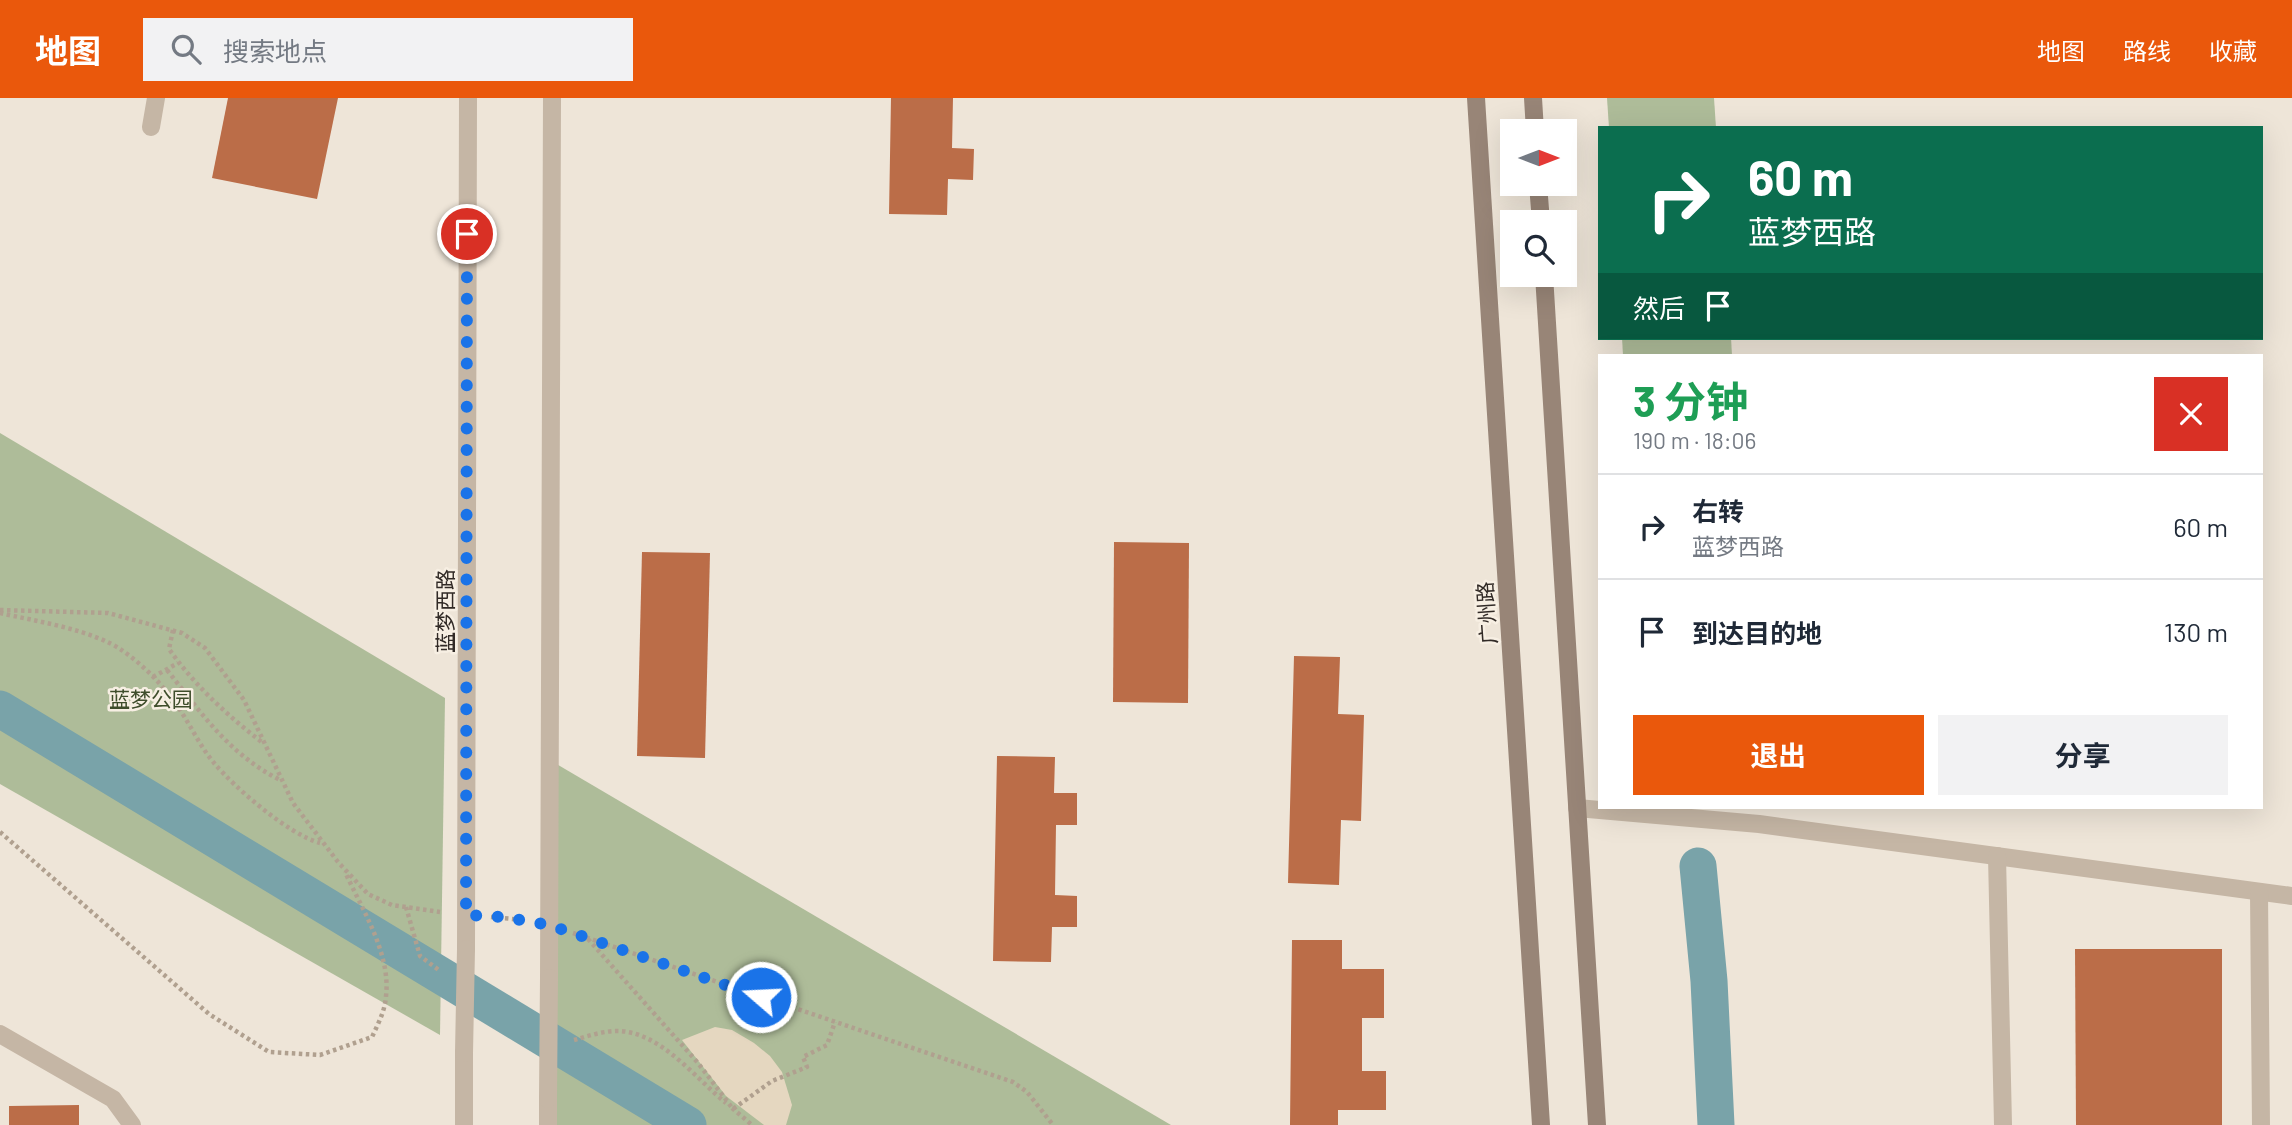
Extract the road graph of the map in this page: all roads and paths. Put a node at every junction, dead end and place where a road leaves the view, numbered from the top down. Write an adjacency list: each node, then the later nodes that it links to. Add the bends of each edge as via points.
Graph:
1 (156, 98): 7 (street)
2 (467, 98): 24 (street, 蓝梦西路)
3 (552, 98): 25 (street)
4 (1476, 98): 36 (main road, 广州路)
5 (1533, 98): 6 (main road)
6 (1534, 119)
7 (151, 127)
8 (1545, 287): 16 (main road)
9 (0, 611): 10 (path, via 108,613); 13 (path, via 73,630 120,649)
10 (173, 630): 11 (path, via 169,649); 14 (path, via 205,648 225,671)
11 (178, 663): 12 (path); 14 (path)
12 (167, 670): 13 (path); 15 (path, via 230,747 254,767)
13 (153, 677): 18 (path, via 176,703 213,762 277,820 305,839)
14 (264, 744): 15 (path)
15 (281, 780): 18 (path)
16 (1577, 808): 19 (street, via 1759,824); 37 (main road)
17 (0, 832): 20 (path, via 209,1014 270,1052 320,1055 372,1037 382,1017 387,995 382,958)
18 (322, 843): 20 (path)
19 (1997, 856): 21 (street); 38 (street)
20 (343, 868): 23 (path, via 368,894)
21 (2259, 892): 22 (street); 39 (street)
22 (2292, 896)
23 (406, 907): 24 (path); 27 (path, via 420,956)
24 (466, 915): 25 (path); 32 (street, 蓝梦西路, bridge)
25 (549, 925): 26 (path); 33 (street, bridge)
26 (588, 938): 28 (path); 28 (path, via 733,1109 772,1081 807,1067 803,1057 827,1045)
27 (448, 975)
28 (835, 1022): 35 (path, via 1013,1082)
29 (0, 1034): 31 (street, via 113,1099)
30 (572, 1040): 34 (path, via 619,1031 640,1036 678,1061)
31 (132, 1125)
32 (464, 1125)
33 (548, 1125)
34 (752, 1125)
35 (1053, 1125)
36 (1541, 1125)
37 (1597, 1125)
38 (2003, 1125)
39 (2261, 1125)

